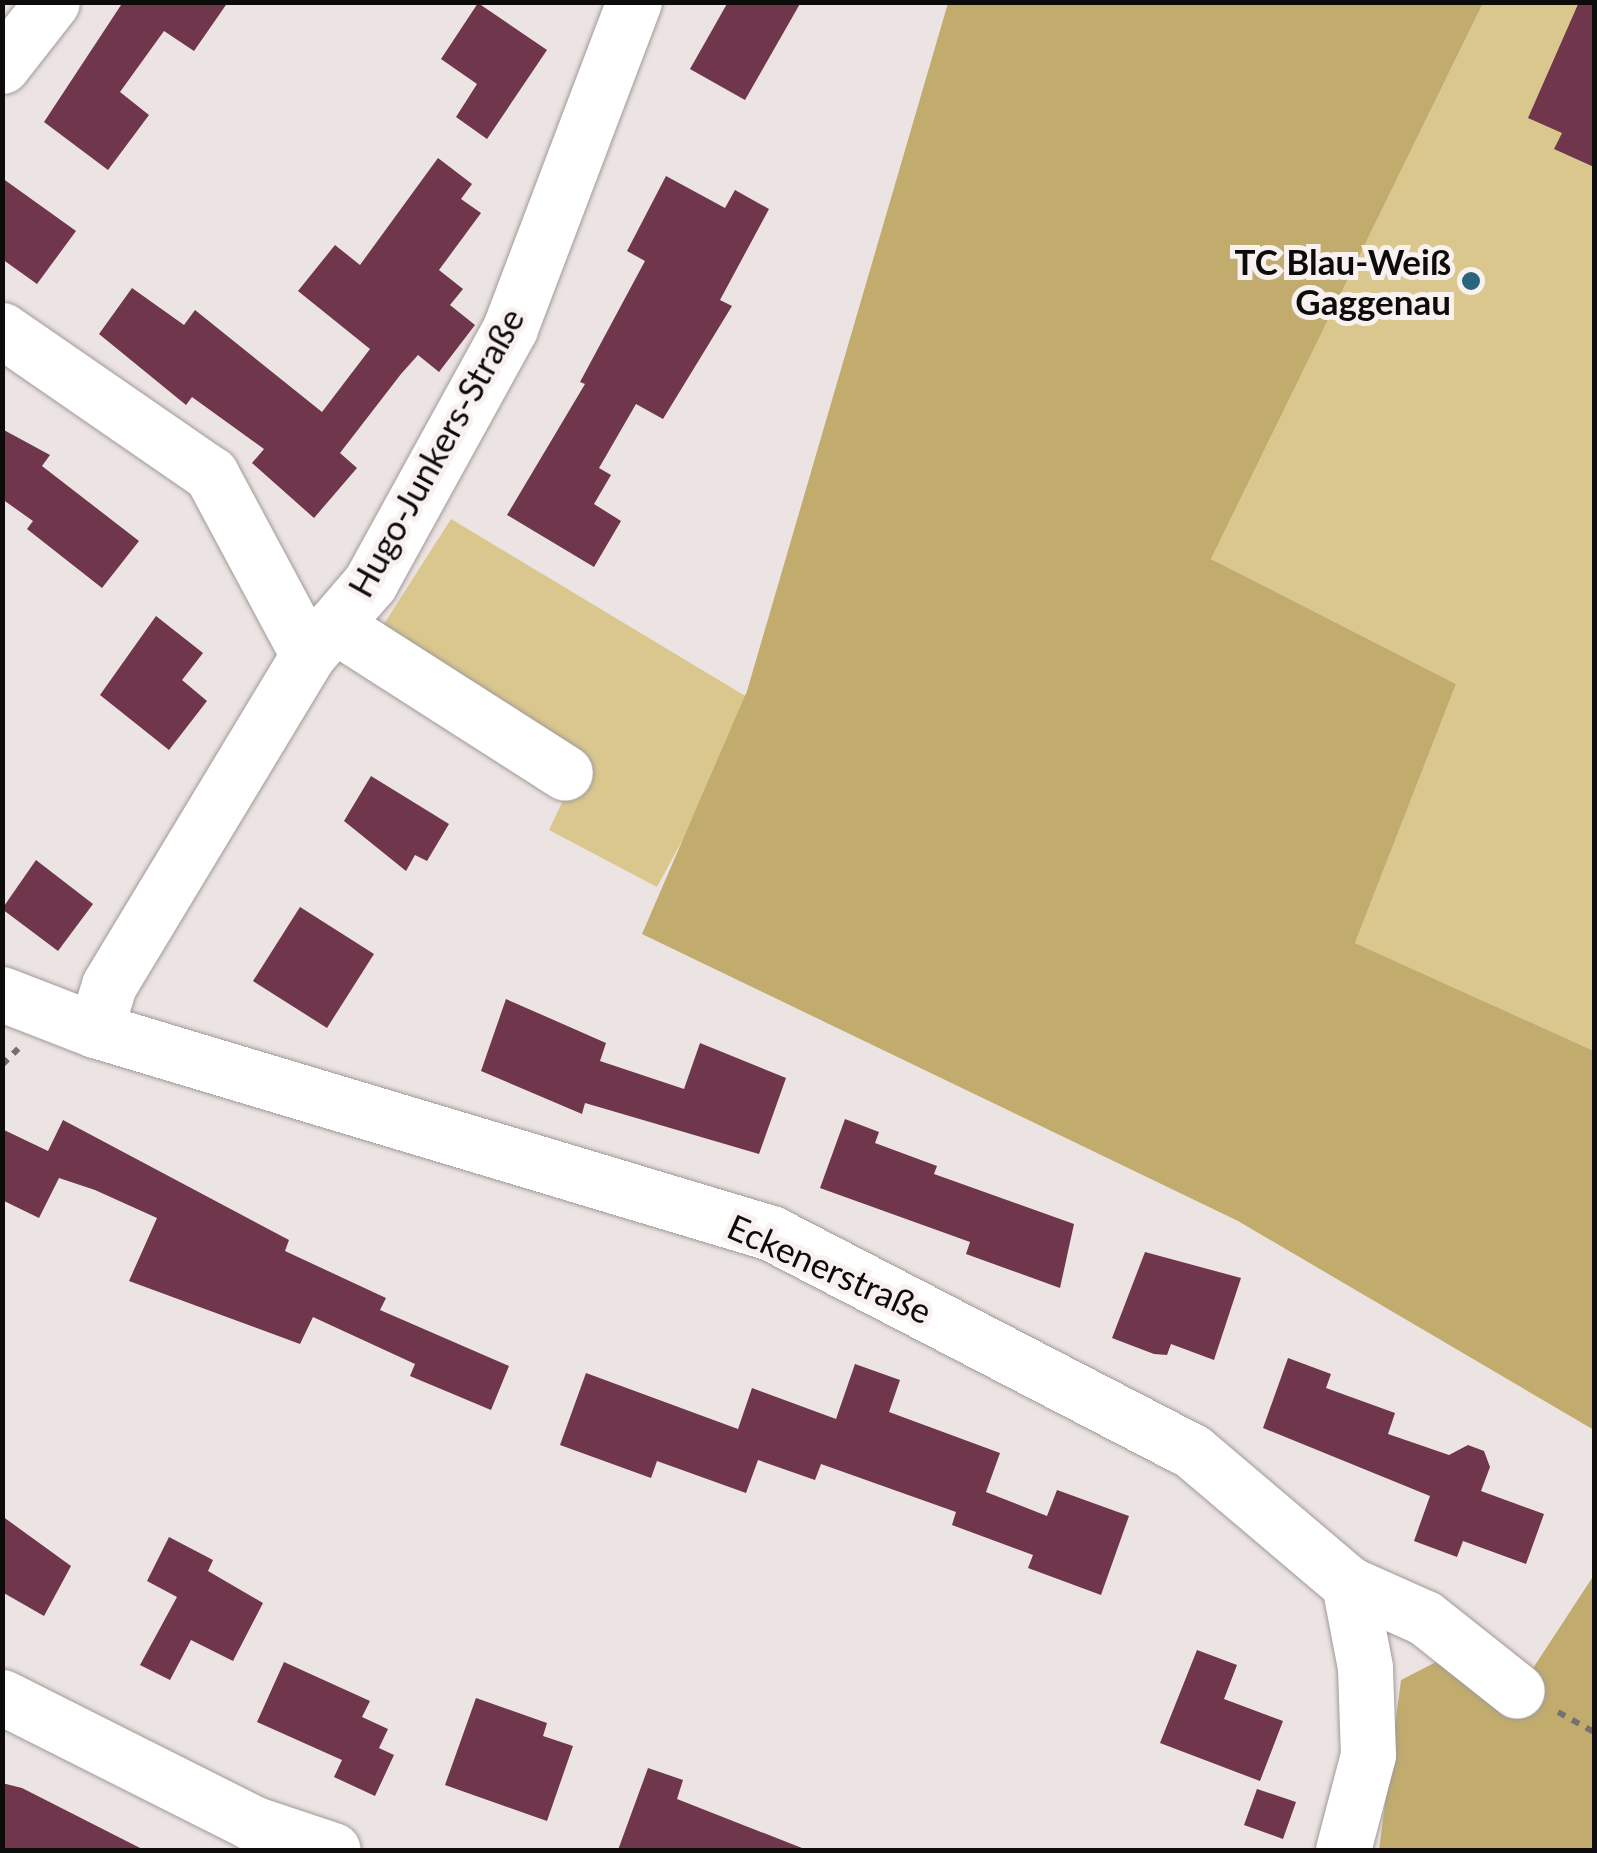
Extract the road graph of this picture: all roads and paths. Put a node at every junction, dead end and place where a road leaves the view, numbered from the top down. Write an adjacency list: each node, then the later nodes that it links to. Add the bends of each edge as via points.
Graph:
1 (52, 2): 3 (street)
2 (634, 2): 5 (street, Hugo-Junkers-Straße, via 510,328 370,584)
3 (2, 66)
4 (2, 330): 5 (street, via 211,474)
5 (321, 640): 6 (street); 8 (street, Hugo-Junkers-Straße, via 109,985)
6 (564, 773)
7 (2, 994): 8 (street, Eckenerstraße)
8 (95, 1030): 9 (street, Eckenerstraße, via 771,1233 1192,1450)
9 (1349, 1584): 10 (street, Eckenerstraße, via 1425,1618); 13 (street, via 1364,1667 1368,1755)
10 (1518, 1691)
11 (2, 1697): 12 (street, via 252,1824)
12 (332, 1850)
13 (1342, 1850)

